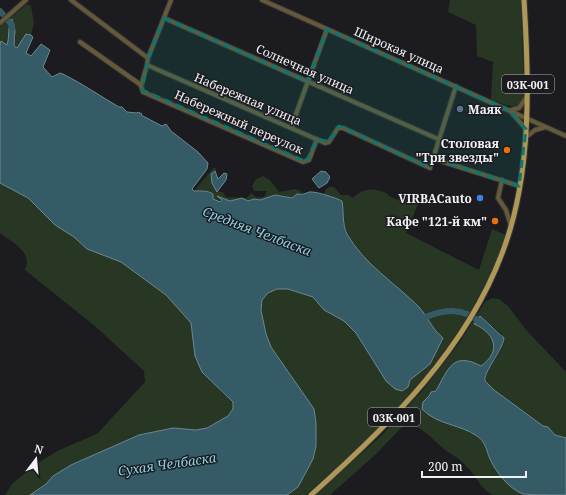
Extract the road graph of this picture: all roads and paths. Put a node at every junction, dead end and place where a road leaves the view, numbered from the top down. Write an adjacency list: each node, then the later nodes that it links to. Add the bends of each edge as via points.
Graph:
1 (26, 0): 7 (street)
2 (71, 0): 10 (street)
3 (171, 0): 6 (street)
4 (262, 0): 8 (street, Широкая улица)
5 (524, 0): 15 (main road, 03К-001)
6 (164, 18): 10 (street); 12 (street, Солнечная улица)
7 (0, 22)
8 (327, 29): 12 (street); 13 (street, Широкая улица)
9 (80, 42): 14 (street, Набережный переулок)
10 (148, 58): 11 (street)
11 (147, 65): 14 (street); 19 (street, Набережная улица)
12 (307, 81): 19 (street); 24 (street, Солнечная улица)
13 (456, 86): 16 (street, Широкая улица); 24 (street)
14 (141, 87): 23 (street, Набережный переулок, via 303,162 309,160)
15 (528, 95): 16 (street, via 519,108); 17 (main road, 03К-001)
16 (509, 110): 17 (street, Широкая улица); 20 (street)
17 (527, 118): 18 (street, Широкая улица); 20 (main road, 03К-001)
18 (546, 127): 21 (street, Широкая улица); 22 (street, via 535,130)
19 (291, 128): 23 (street, Набережная улица)
20 (526, 129): 22 (main road, 03К-001)
21 (566, 136)
22 (525, 138): 27 (main road, 03К-001)
23 (317, 139): 25 (street, via 328,143 336,130 343,128 430,168)
24 (438, 139): 25 (street)
25 (434, 159): 26 (street)
26 (502, 180): 27 (street); 28 (street, via 498,198 506,210)
27 (519, 186): 28 (main road, 03К-001)
28 (511, 226): 29 (main road, 03К-001, via 493,276 480,301 431,374 386,425)
29 (311, 495)

